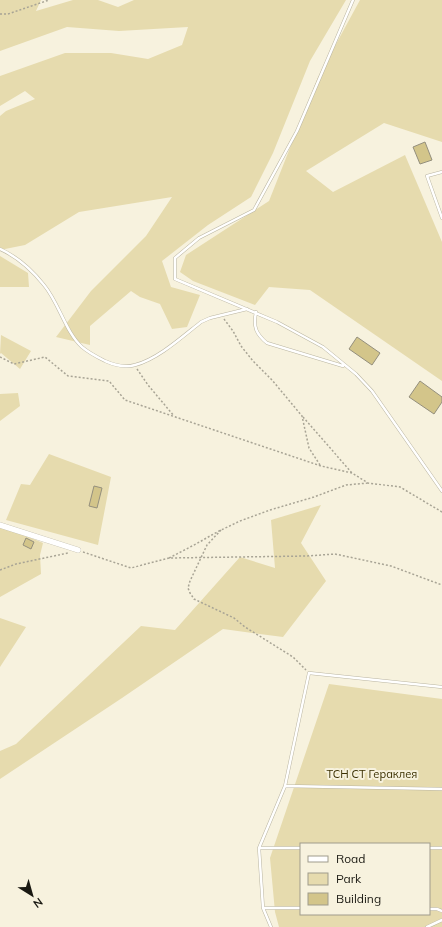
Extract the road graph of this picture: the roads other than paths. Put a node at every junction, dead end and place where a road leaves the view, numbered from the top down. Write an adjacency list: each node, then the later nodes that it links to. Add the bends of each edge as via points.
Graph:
1 (353, 0): 5 (lane, via 297,131 254,210 199,238 176,258 175,279)
2 (442, 172): 3 (lane, via 426,176)
3 (442, 218)
4 (0, 249): 5 (lane, via 26,265 44,285 56,301 70,331 81,347 96,357 125,367 150,360 201,322)
5 (248, 309): 6 (lane)
6 (256, 312): 7 (lane, via 323,347); 7 (lane, via 256,329 259,337 267,343)
7 (346, 366): 8 (lane, via 372,391)
8 (442, 492)
9 (0, 525): 10 (street)
10 (78, 550)
11 (442, 688): 12 (lane, via 309,673)
12 (285, 786): 13 (lane); 14 (lane)
13 (442, 789)
14 (259, 848): 15 (lane); 18 (lane)
15 (300, 848)
16 (430, 848): 17 (lane)
17 (442, 848)
18 (263, 908): 19 (lane); 23 (lane)
19 (300, 908)
20 (430, 909): 21 (lane)
21 (442, 911)
22 (442, 920): 24 (lane)
23 (271, 927)
24 (427, 927)

